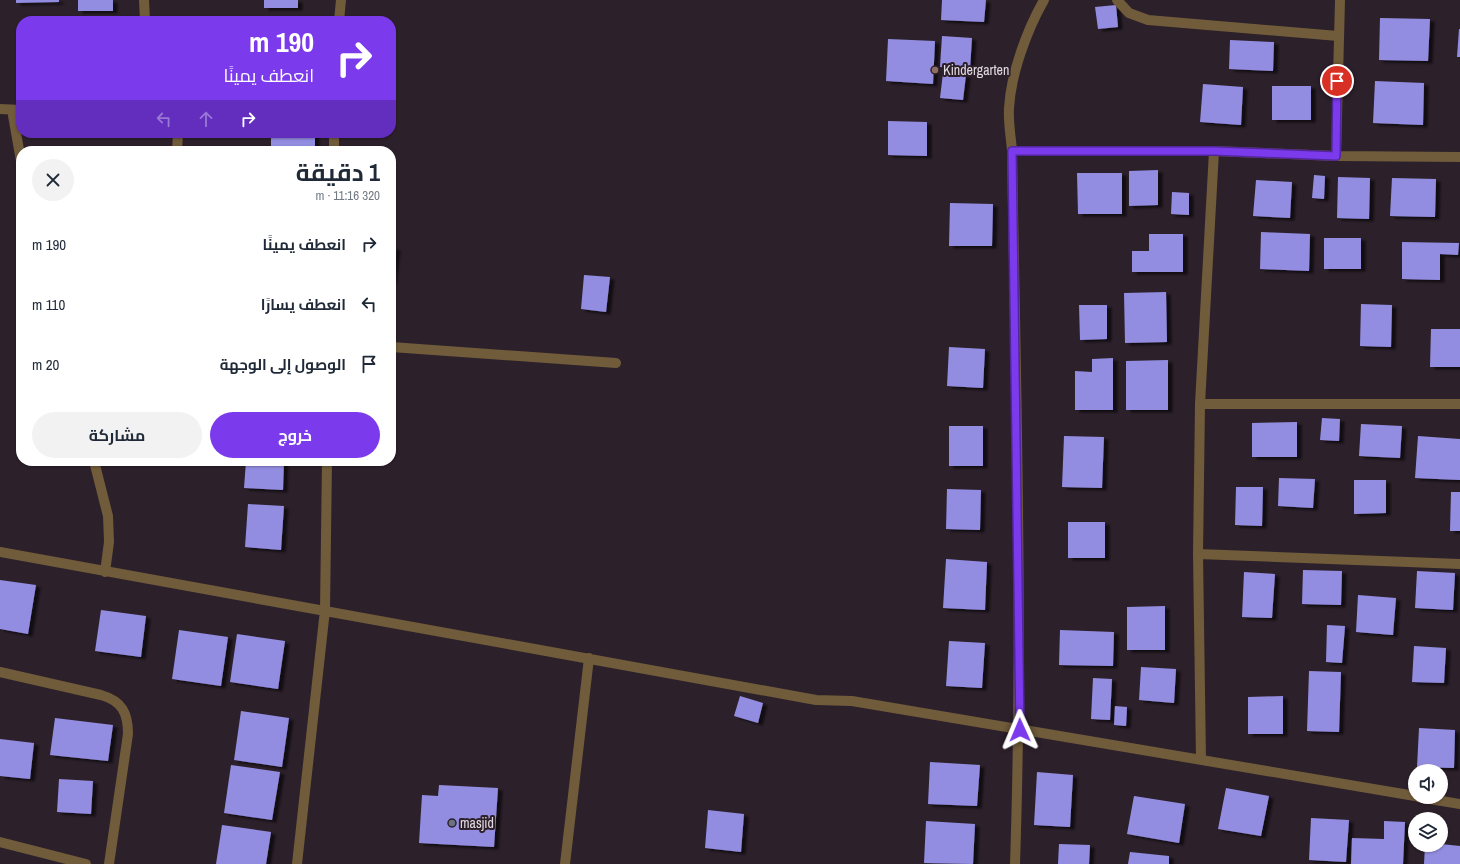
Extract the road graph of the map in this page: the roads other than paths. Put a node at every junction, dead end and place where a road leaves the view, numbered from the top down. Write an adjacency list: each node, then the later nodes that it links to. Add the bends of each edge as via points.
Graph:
1 (144, 0): 6 (street)
2 (341, 0): 7 (street)
3 (1044, 0): 11 (street, via 1033,20 1012,82 1009,109)
4 (1117, 0): 8 (street, via 1129,12 1148,20)
5 (1340, 0): 8 (street)
6 (145, 16)
7 (340, 16)
8 (1338, 36): 13 (street)
9 (0, 110): 10 (street)
10 (16, 110)
11 (1012, 151): 12 (street); 28 (street)
12 (1214, 151): 13 (street); 17 (street)
13 (1336, 156): 14 (street)
14 (1460, 157)
15 (396, 347): 16 (street)
16 (616, 363)
17 (1200, 404): 18 (street); 22 (street)
18 (1460, 404)
19 (95, 466): 24 (street, via 108,516)
20 (327, 466): 25 (street)
21 (0, 552): 24 (street)
22 (1198, 554): 23 (street); 29 (street)
23 (1460, 564)
24 (105, 572): 25 (street)
25 (325, 610): 26 (street); 36 (street)
26 (589, 658): 28 (street, via 816,700 852,702); 37 (street)
27 (0, 672): 35 (street, via 114,698 122,709 128,721 128,734)
28 (1020, 730): 29 (street); 38 (street)
29 (1201, 760): 30 (street)
30 (1408, 795)
31 (1448, 802): 32 (street)
32 (1460, 804)
33 (0, 842): 34 (street)
34 (86, 864)
35 (109, 864)
36 (297, 864)
37 (565, 864)
38 (1015, 864)

